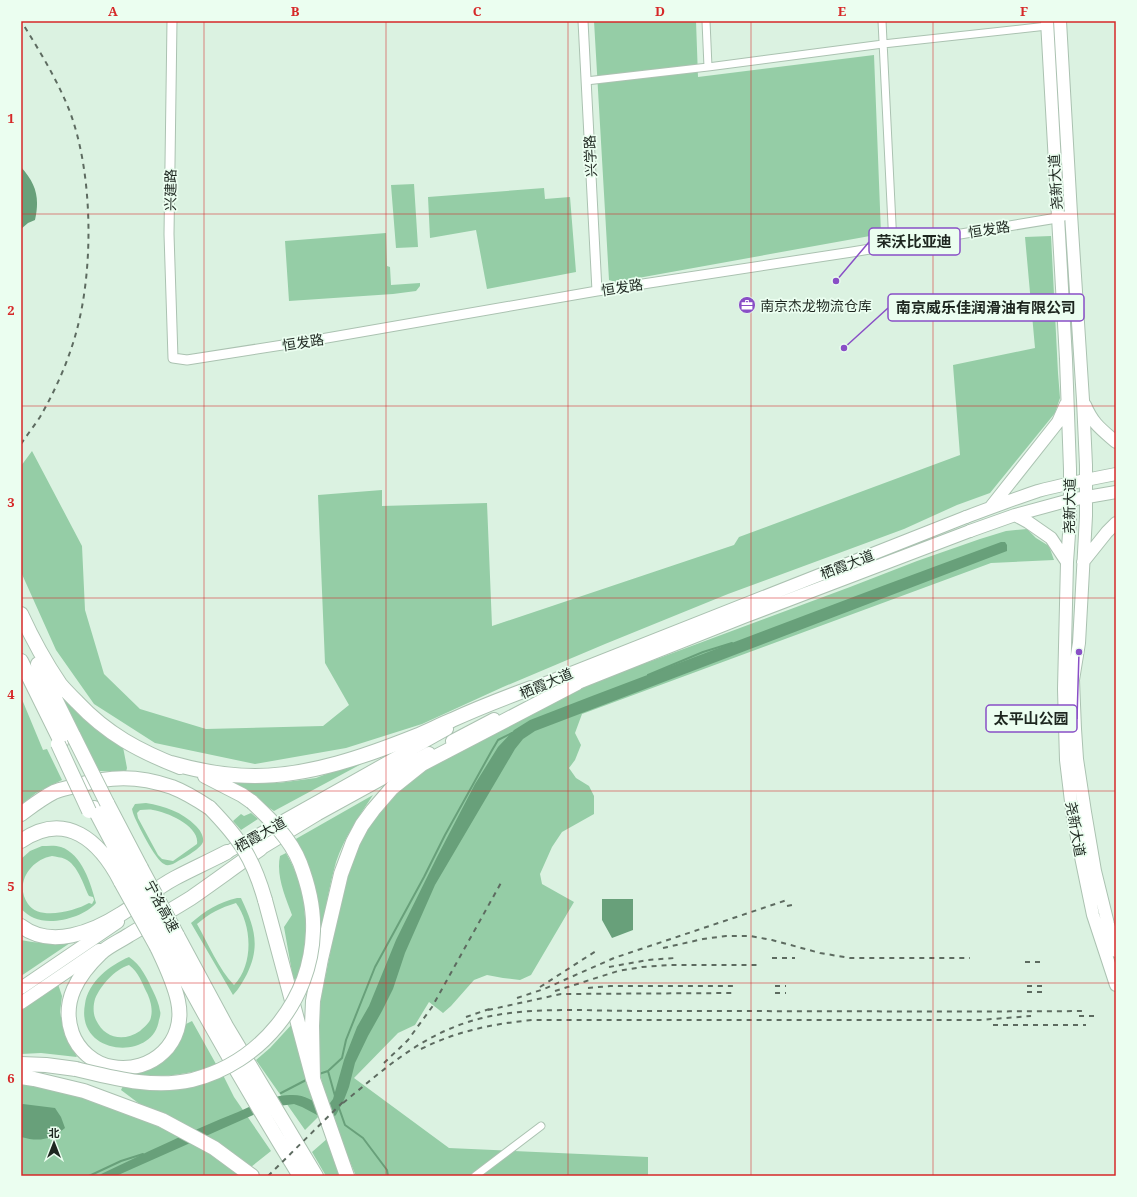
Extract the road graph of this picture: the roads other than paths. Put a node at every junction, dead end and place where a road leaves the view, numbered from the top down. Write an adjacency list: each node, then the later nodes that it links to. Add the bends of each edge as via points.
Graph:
1 (172, 21): 14 (street, 兴建路, via 169,234)
2 (583, 21): 9 (street, 兴学路)
3 (706, 21): 8 (street)
4 (882, 21): 7 (street)
5 (1060, 21): 10 (main road, 尧新大道)
6 (1047, 23): 7 (street); 11 (main road, 尧新大道)
7 (883, 44): 8 (street); 12 (street)
8 (708, 67): 9 (street)
9 (586, 81): 13 (street, 兴学路)
10 (1071, 214): 11 (street, 恒发路); 15 (main road, 尧新大道)
11 (1057, 218): 12 (street, 恒发路); 16 (main road, 尧新大道)
12 (893, 245): 13 (street, 恒发路)
13 (597, 291): 14 (street, 恒发路, via 187,360)
14 (173, 358)
15 (1083, 400): 17 (main road, via 1095,424); 19 (main road, 尧新大道)
16 (1067, 401): 20 (main road, 尧新大道); 24 (main road, via 1058,422)
17 (1116, 442)
18 (1116, 474): 19 (main road, 栖霞大道)
19 (1086, 480): 20 (main road, 栖霞大道); 22 (main road, 尧新大道)
20 (1070, 483): 23 (main road, 尧新大道); 24 (main road, 栖霞大道)
21 (1116, 492): 22 (main road, 栖霞大道)
22 (1086, 497): 23 (main road, 栖霞大道); 28 (main road, 尧新大道)
23 (1070, 500): 25 (main road, 栖霞大道); 27 (main road, 尧新大道)
24 (990, 508): 33 (main road, 栖霞大道)
25 (1016, 515): 27 (main road, via 1051,538); 32 (main road, 栖霞大道)
26 (1116, 523): 28 (main road)
27 (1067, 562): 44 (main road, 尧新大道, via 1064,689 1066,760 1073,818 1093,915)
28 (1083, 562): 43 (main road, 尧新大道, via 1079,643 1073,680 1077,759 1095,871)
29 (21, 614): 34 (highway, via 45,662 61,685 90,716 132,746)
30 (21, 629): 35 (highway, 宁洛高速, bridge, via 74,737)
31 (21, 661): 35 (highway, 宁洛高速, via 59,743)
32 (577, 683): 38 (main road, 栖霞大道, via 474,728 339,803); 49 (highway, via 422,764 392,788 362,825 340,874 321,959 313,1002)
33 (531, 688): 34 (highway, via 478,708 410,739 308,771 255,776 218,774); 38 (main road, 栖霞大道, via 437,734)
34 (171, 763): 47 (highway, bridge, via 230,788 252,802 280,829 300,862 311,904 313,932 304,978 292,1006 276,1027 250,1052 227,1067 192,1080 170,1083 132,1082 61,1067)
35 (97, 807): 40 (highway, 宁洛高速); 40 (highway)
36 (21, 814): 49 (highway, bridge, via 36,802 56,792 109,778 146,780 172,787 210,808 228,826 247,853 255,870)
37 (21, 841): 40 (highway, via 45,830 74,831 93,842)
38 (258, 842): 39 (main road, 栖霞大道); 42 (highway, via 190,898 102,952 86,969 72,992 68,1017 77,1043 99,1063 124,1068 142,1066 160,1056 174,1037 180,1014 171,979); 46 (main road, 栖霞大道)
39 (227, 852): 41 (highway, via 174,878 120,915 83,932 51,937 31,932); 45 (main road, 栖霞大道)
40 (127, 875): 42 (highway, 宁洛高速, bridge); 42 (highway, bridge)
41 (21, 926)
42 (167, 942): 52 (highway, 宁洛高速, via 192,992); 53 (highway, 宁洛高速, via 226,1026)
43 (1116, 951)
44 (1116, 985)
45 (21, 988)
46 (21, 1003)
47 (21, 1064)
48 (21, 1077): 51 (highway, via 84,1091 162,1120 214,1148)
49 (313, 1080): 54 (highway)
50 (541, 1126): 55 (street)
51 (252, 1176)
52 (300, 1176)
53 (316, 1176)
54 (347, 1176)
55 (475, 1176)

